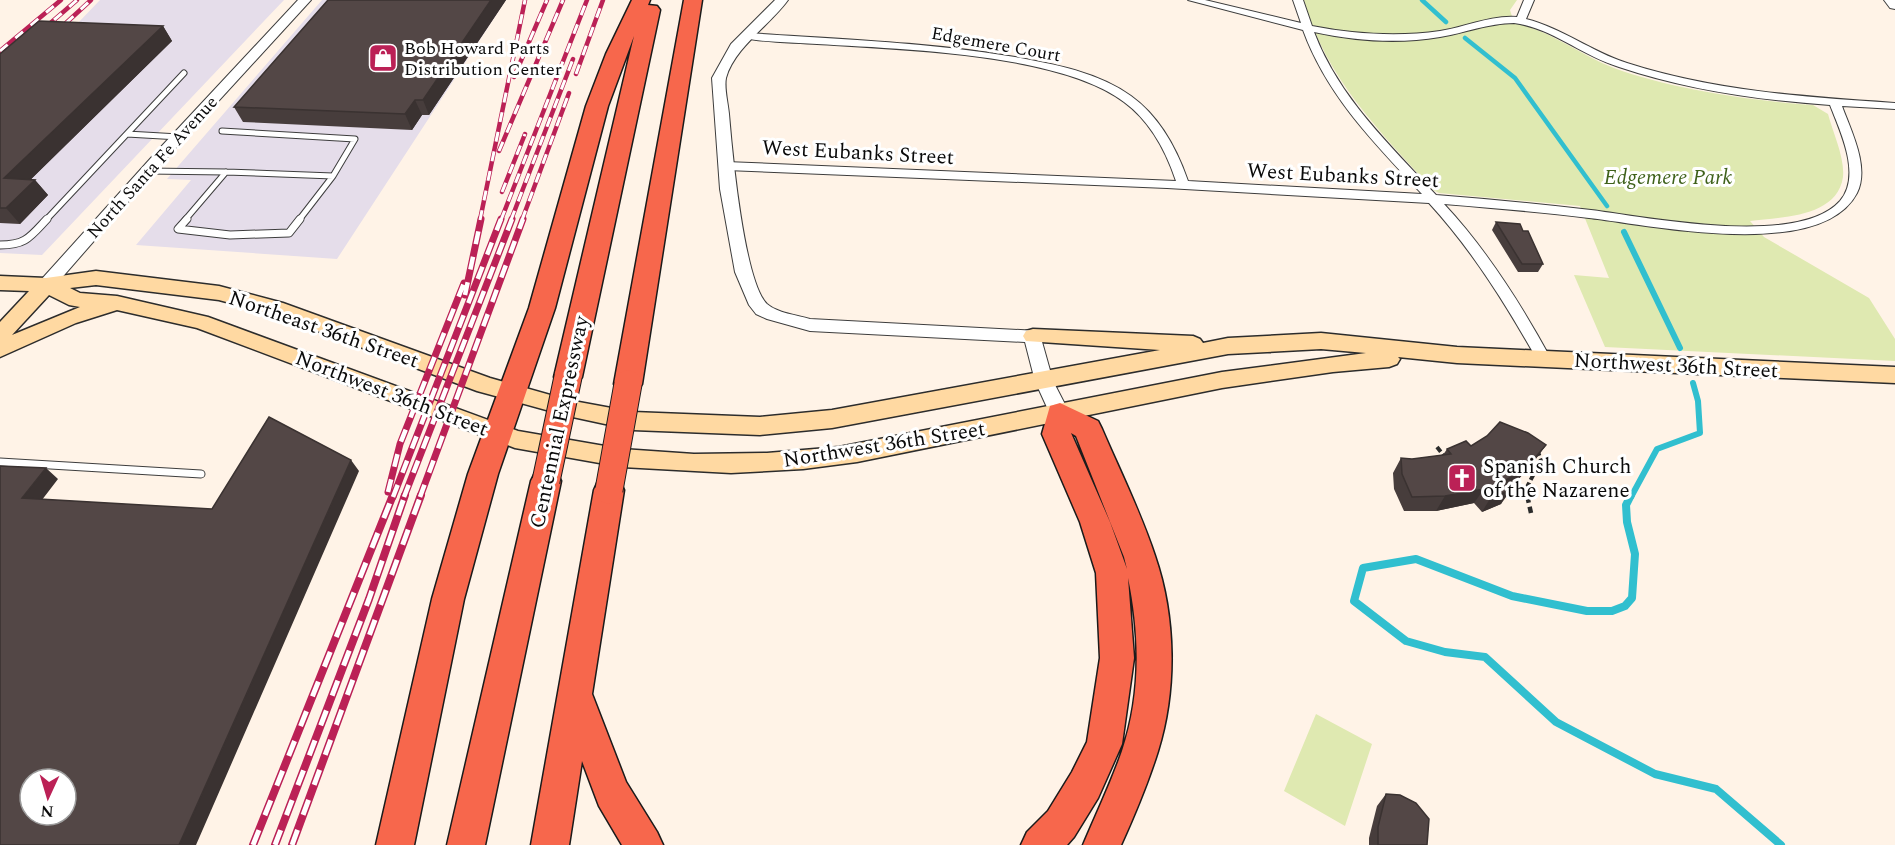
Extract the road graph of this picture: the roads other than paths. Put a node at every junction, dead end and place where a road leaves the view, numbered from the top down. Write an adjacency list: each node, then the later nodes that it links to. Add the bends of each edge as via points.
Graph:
1 (305, 0): 19 (street, North Santa Fe Avenue)
2 (641, 0): 39 (highway, via 597,106 542,308)
3 (652, 0): 46 (highway, Centennial Expressway, bridge)
4 (693, 0): 44 (highway, bridge)
5 (782, 0): 13 (street)
6 (1193, 0): 12 (street)
7 (1298, 0): 12 (street)
8 (1529, 0): 11 (street)
9 (1890, 0): 10 (street)
10 (1895, 5)
11 (1521, 20): 12 (street, via 1498,21 1448,33 1386,37); 15 (street, via 1642,72 1736,92)
12 (1307, 28): 25 (street, via 1346,101)
13 (748, 36): 20 (street, via 719,78); 24 (street, Edgemere Court, via 944,50 1075,74 1114,91 1144,113 1156,127)
14 (184, 73): 18 (lane)
15 (1835, 103): 16 (street); 25 (street, West Eubanks Street, via 1856,174 1853,190 1848,200 1830,214 1803,224 1757,229 1700,228)
16 (1895, 106)
17 (222, 131): 23 (lane, via 355,139)
18 (127, 134): 19 (lane); 26 (lane, via 27,240)
19 (178, 137): 21 (street, North Santa Fe Avenue)
20 (726, 166): 24 (street, West Eubanks Street); 31 (street, via 744,272 754,301 762,310 783,320 832,327)
21 (147, 171): 22 (lane); 28 (street, North Santa Fe Avenue)
22 (226, 172): 23 (lane); 23 (lane, via 178,229 230,235 289,233)
23 (333, 176)
24 (1184, 186): 25 (street, West Eubanks Street)
25 (1432, 199): 35 (street, via 1504,290)
26 (1, 246)
27 (0, 283): 28 (main road, Northeast 36th Street)
28 (46, 285): 29 (main road, Northwest 36th Street, via 76,300); 30 (main road, North Santa Fe Avenue); 37 (main road, Northeast 36th Street, via 96,278 219,293 283,310)
29 (117, 303): 33 (main road, via 69,318); 41 (main road, Northwest 36th Street, via 236,333)
30 (0, 335)
31 (1033, 336): 32 (main road); 38 (street)
32 (1228, 346): 34 (main road, Northwest 36th Street, via 1321,341); 38 (main road, Northwest 36th Street)
33 (0, 349)
34 (1456, 354): 35 (main road, Northwest 36th Street); 40 (main road, Northwest 36th Street, via 1283,369)
35 (1544, 359): 36 (main road, Northwest 36th Street)
36 (1895, 375)
37 (467, 379): 39 (main road, Northwest 36th Street)
38 (1044, 381): 39 (main road, Northwest 36th Street, via 832,419 760,426 622,420); 40 (street)
39 (511, 392): 41 (highway)
40 (1060, 414): 41 (main road, Northwest 36th Street, via 844,455 762,463 638,460 548,447); 49 (highway, via 1056,434 1095,522 1112,573 1117,658 1104,744 1061,824); 50 (highway, via 1088,429 1140,557 1151,610 1152,701 1141,749)
41 (497, 434): 45 (highway, via 447,599)
42 (0, 462): 43 (lane)
43 (201, 474)
44 (575, 694): 47 (highway); 48 (highway, via 612,793)
45 (395, 845)
46 (466, 845)
47 (550, 845)
48 (644, 845)
49 (1040, 845)
50 (1102, 845)

